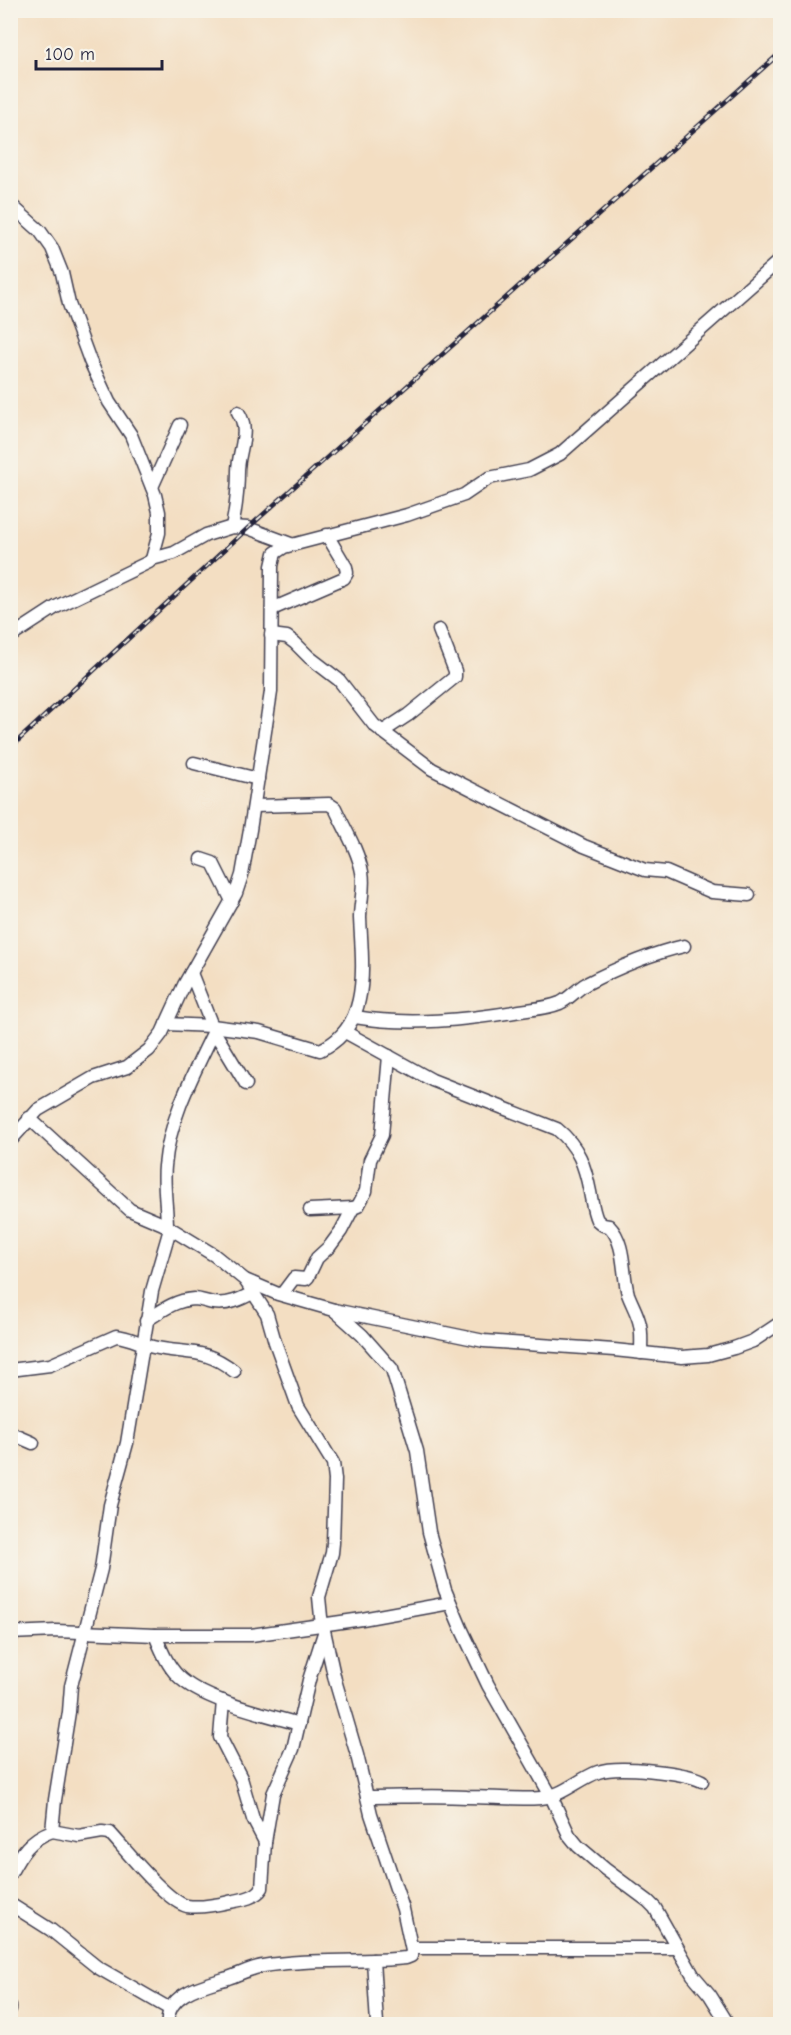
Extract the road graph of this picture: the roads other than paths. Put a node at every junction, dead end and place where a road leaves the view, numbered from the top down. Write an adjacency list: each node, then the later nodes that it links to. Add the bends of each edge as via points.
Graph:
1 (10, 204): 5 (street, via 40,231 52,248 90,361 109,402 131,435)
2 (780, 260): 7 (street, via 560,454 530,470 489,478 464,495 407,515)
3 (238, 412): 6 (street, via 244,442)
4 (180, 425): 5 (street)
5 (152, 487): 9 (street, via 160,520)
6 (231, 526): 8 (street); 9 (street)
7 (327, 535): 8 (street); 10 (street, via 346,567 344,578)
8 (291, 544): 10 (street, via 278,549 273,557)
9 (152, 559): 13 (street, via 56,607)
10 (272, 609): 12 (street)
11 (439, 630): 14 (street, via 455,677)
12 (271, 635): 14 (street, via 287,637 339,681); 16 (street, via 271,692)
13 (10, 637)
14 (382, 732): 19 (street, via 432,769 584,846 645,870 666,872 712,892)
15 (194, 763): 16 (street)
16 (258, 779): 17 (street)
17 (254, 806): 20 (street, via 242,875); 23 (street, via 329,804 335,808 362,872 363,955)
18 (201, 859): 20 (street, via 213,863)
19 (748, 895)
20 (232, 901): 22 (street)
21 (684, 946): 23 (street, via 646,956 584,985 561,1003 478,1017 409,1022)
22 (191, 973): 24 (street); 25 (street)
23 (355, 1017): 26 (street)
24 (166, 1024): 25 (street); 29 (street, via 156,1041 128,1067 93,1078)
25 (213, 1029): 26 (street, via 259,1032 315,1050); 28 (street); 33 (street, via 182,1102 167,1152)
26 (345, 1032): 27 (street)
27 (389, 1056): 31 (street, via 382,1135 370,1160 366,1191 361,1203); 41 (street, via 432,1080 557,1129 575,1146 597,1220 609,1226 617,1240 641,1328)
28 (246, 1084)
29 (29, 1118): 30 (street); 33 (street, via 130,1210)
30 (10, 1142)
31 (353, 1208): 32 (street); 36 (street, via 308,1277 294,1278)
32 (310, 1210)
33 (169, 1228): 34 (street, via 214,1255); 38 (street)
34 (245, 1280): 35 (street); 36 (street)
35 (254, 1292): 38 (street, via 225,1304 184,1301); 47 (street, via 267,1314 298,1406 335,1471 332,1553 319,1596)
36 (282, 1294): 37 (street)
37 (334, 1310): 41 (street, via 484,1341); 46 (street, via 386,1361 395,1377 417,1451 429,1532)
38 (146, 1321): 40 (street)
39 (780, 1323): 41 (street, via 753,1341 708,1355)
40 (143, 1344): 42 (street, via 116,1336 50,1365); 43 (street, via 204,1354); 48 (street, via 127,1443 110,1505 106,1548)
41 (641, 1353)
42 (13, 1366)
43 (234, 1371)
44 (10, 1433): 45 (street)
45 (33, 1443)
46 (450, 1603): 47 (street); 54 (street, via 488,1685)
47 (323, 1628): 50 (street, via 251,1635); 52 (street); 55 (street)
48 (86, 1632): 49 (street); 50 (street); 56 (street, via 71,1686)
49 (10, 1633)
50 (155, 1635): 51 (street, via 177,1676)
51 (224, 1701): 52 (street); 57 (street, via 219,1737 241,1778 253,1819)
52 (299, 1724): 57 (street, via 293,1749 273,1794)
53 (702, 1781): 54 (street, via 661,1771 605,1770)
54 (551, 1796): 55 (street); 61 (street, via 574,1840 648,1901)
55 (367, 1797): 60 (street)
56 (52, 1831): 57 (street, via 79,1836 110,1833 179,1903 194,1906 238,1901 260,1893); 58 (street, via 30,1843)
57 (265, 1842)
58 (10, 1874)
59 (10, 1904): 63 (street, via 51,1930 97,1968)
60 (412, 1948): 61 (street); 62 (street, via 411,1956 406,1958)
61 (677, 1948): 66 (street)
62 (373, 1960): 63 (street, via 262,1966 193,1989); 65 (street)
63 (170, 2009): 64 (street)
64 (168, 2025)
65 (377, 2025)
66 (728, 2025)

